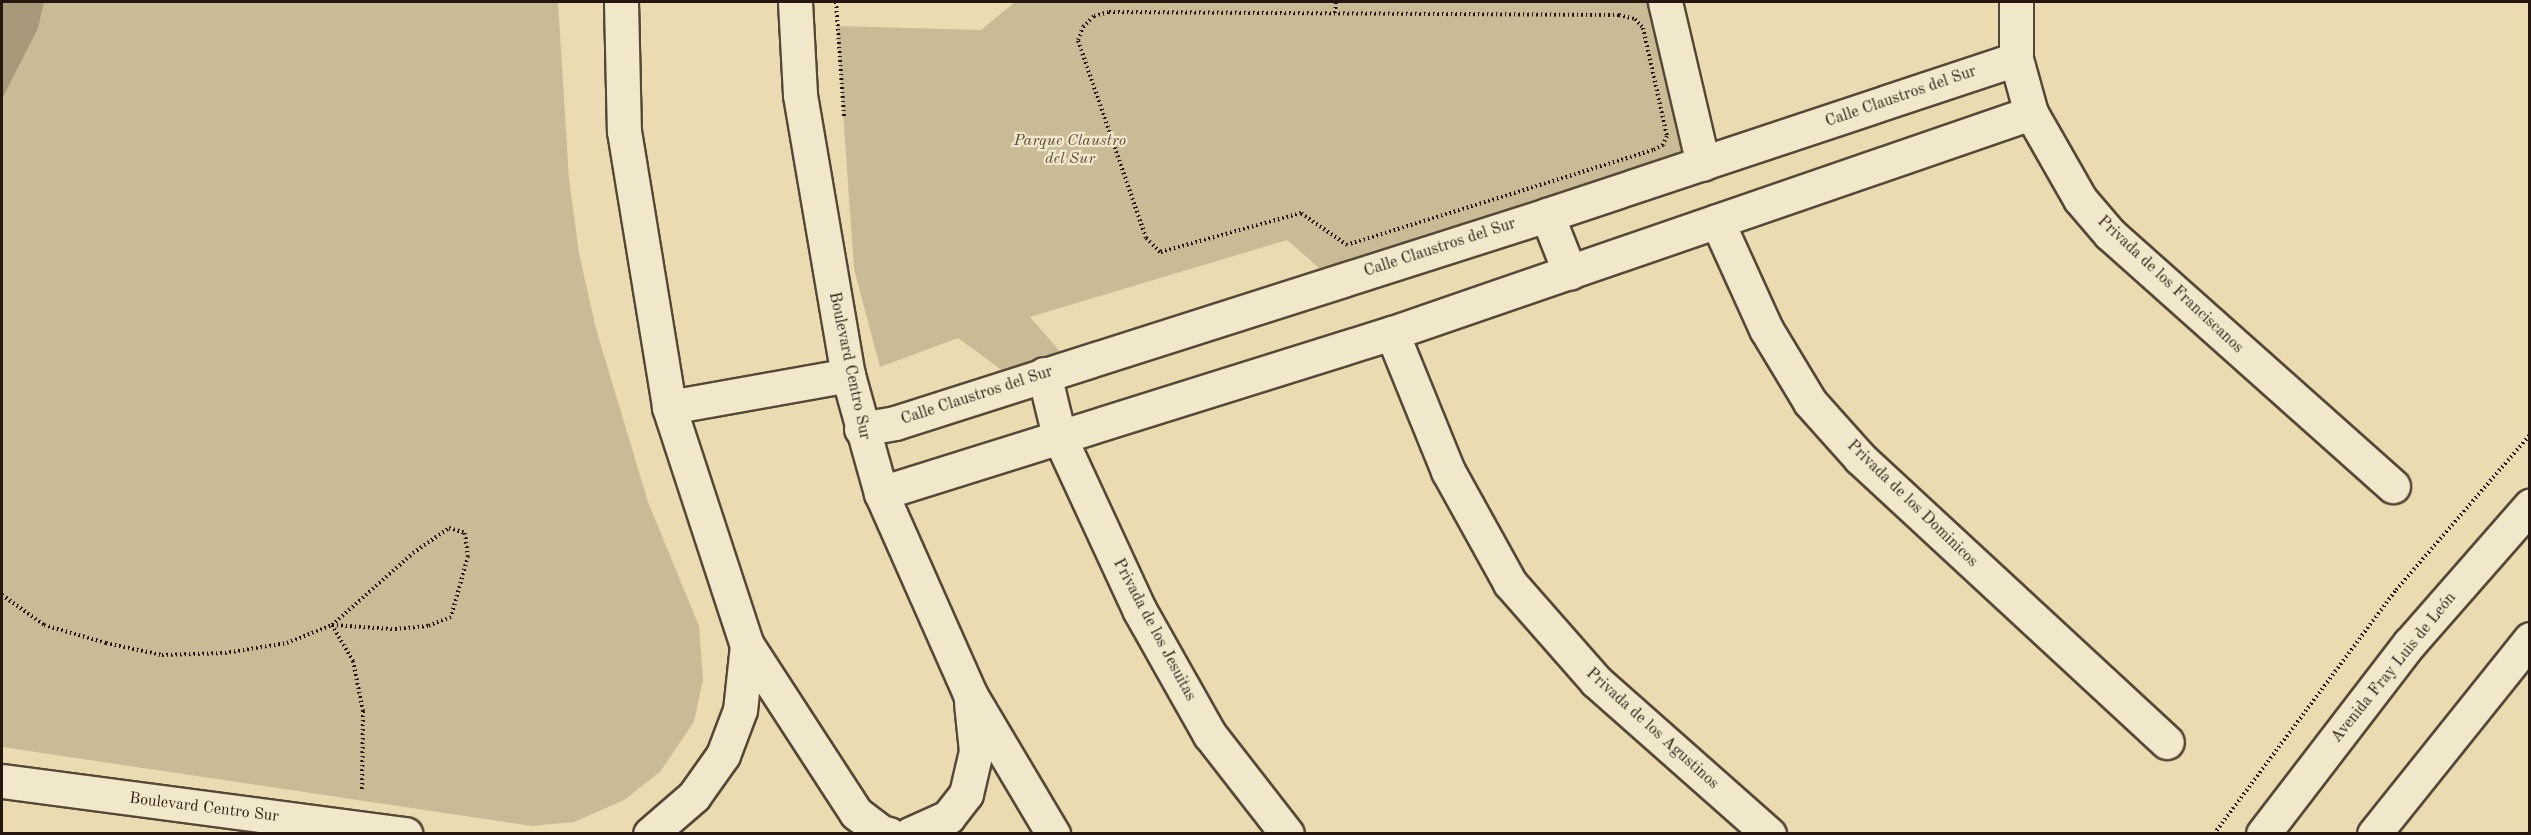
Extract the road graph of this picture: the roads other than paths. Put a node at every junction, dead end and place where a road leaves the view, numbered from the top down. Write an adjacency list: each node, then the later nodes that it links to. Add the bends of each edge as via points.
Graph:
1 (621, 2): 14 (street, via 624,131)
2 (795, 2): 13 (street, Boulevard Centro Sur, via 800,95)
3 (1665, 2): 7 (street)
4 (2016, 2): 5 (street, Privada de los Franciscanos)
5 (2016, 58): 6 (street, Privada de los Franciscanos); 7 (street, Calle Claustros del Sur)
6 (2031, 113): 9 (street); 17 (street, Privada de los Franciscanos, via 2080,199 2110,234)
7 (1703, 164): 8 (street, Calle Claustros del Sur)
8 (1547, 215): 10 (street); 12 (street, Calle Claustros del Sur)
9 (1717, 221): 10 (street); 23 (street, Privada de los Dominicos, via 1766,328 1810,402 1860,458)
10 (1570, 273): 11 (street)
11 (1392, 333): 16 (street); 31 (street, Privada de los Agustinos, via 1448,471 1510,583 1596,681)
12 (1044, 374): 15 (street, Calle Claustros del Sur, via 895,423); 16 (street, Privada de los Jesuitas)
13 (848, 375): 14 (street); 15 (street, Boulevard Centro Sur)
14 (669, 407): 21 (street)
15 (861, 429): 18 (street, Boulevard Centro Sur)
16 (1059, 436): 18 (street); 30 (street, Privada de los Jesuitas, via 1140,611 1210,735)
17 (2393, 486)
18 (881, 493): 22 (street, Boulevard Centro Sur, via 922,594)
19 (2529, 506): 32 (street, Avenida Fray Luis de León, via 2409,644)
20 (2529, 639): 33 (street)
21 (747, 645): 27 (street, via 740,710 723,755 694,796); 28 (street, via 856,813 880,832)
22 (970, 694): 25 (street, Boulevard Centro Sur); 29 (street, via 976,751 966,794 948,817)
23 (2167, 742)
24 (2, 781): 26 (street, Boulevard Centro Sur)
25 (1052, 833)
26 (406, 834)
27 (650, 834)
28 (889, 834)
29 (910, 834)
30 (1287, 834)
31 (1769, 834)
32 (2263, 834)
33 (2374, 834)

